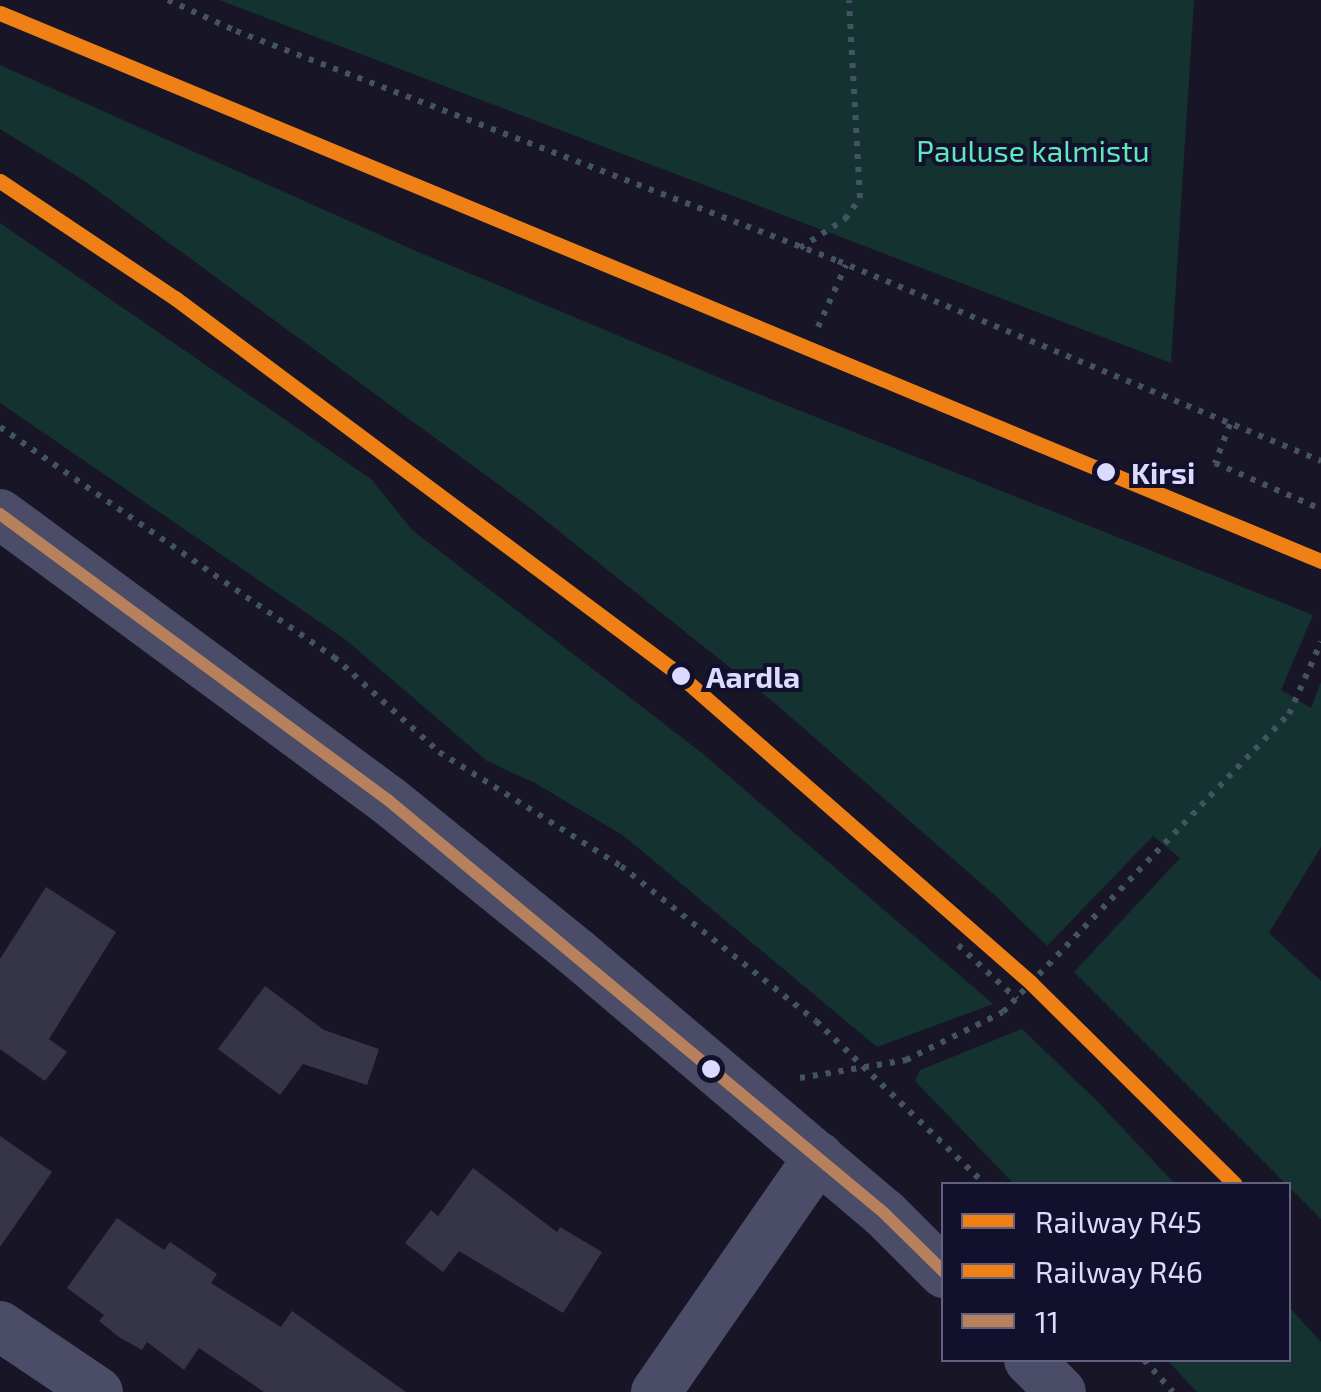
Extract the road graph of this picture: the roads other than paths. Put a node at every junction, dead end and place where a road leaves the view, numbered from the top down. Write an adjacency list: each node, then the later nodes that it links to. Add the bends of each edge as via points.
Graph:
1 (0, 514): 2 (street, via 388,800)
2 (819, 1158): 3 (street); 7 (street)
3 (941, 1270)
4 (0, 1326): 6 (street)
5 (1031, 1362): 8 (street)
6 (98, 1392)
7 (656, 1392)
8 (1061, 1392)

